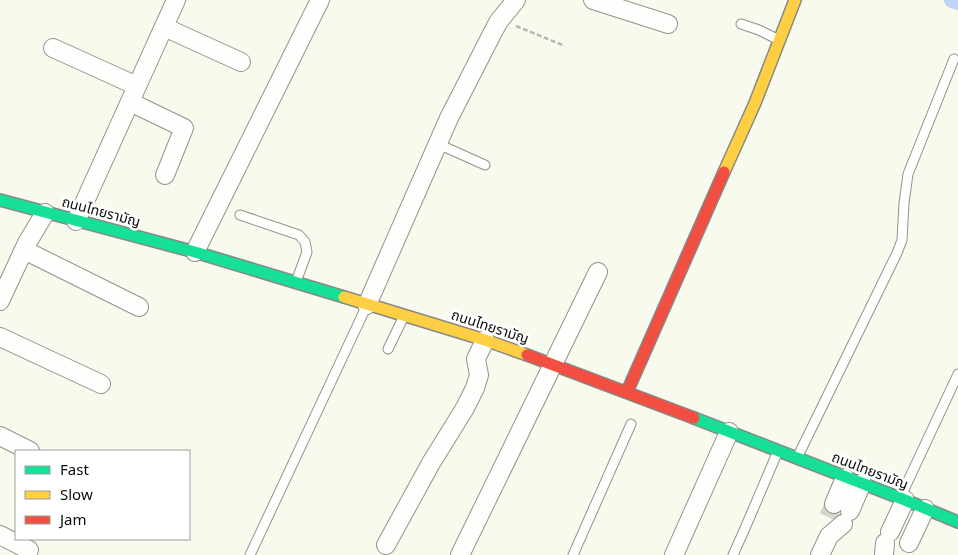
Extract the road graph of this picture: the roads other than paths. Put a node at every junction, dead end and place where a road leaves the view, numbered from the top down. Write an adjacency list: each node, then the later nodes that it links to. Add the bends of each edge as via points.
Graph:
1 (320, 0): 23 (street)
2 (516, 0): 15 (street, via 499,21)
3 (593, 0): 6 (street)
4 (795, 0): 9 (street)
5 (172, 1): 8 (street)
6 (668, 24)
7 (741, 24): 9 (lane)
8 (164, 27): 12 (street); 13 (street)
9 (780, 40): 36 (street)
10 (53, 48): 13 (street)
11 (954, 59): 42 (lane, via 908,174 902,240 897,253)
12 (241, 62)
13 (137, 86): 14 (street)
14 (130, 102): 17 (street, via 184,128); 21 (street)
15 (438, 144): 16 (lane); 27 (street)
16 (485, 165)
17 (165, 174)
18 (0, 200): 19 (street, ถนนไทยรามัญ)
19 (45, 213): 21 (street, ถนนไทยรามัญ); 22 (street)
20 (240, 215): 25 (lane, via 299,235 305,242 307,252)
21 (76, 221): 23 (street, ถนนไทยรามัญ)
22 (24, 250): 26 (street); 28 (street)
23 (196, 252): 25 (street, ถนนไทยรามัญ)
24 (598, 272): 33 (street)
25 (296, 282): 27 (street, ถนนไทยรามัญ)
26 (0, 301)
27 (367, 305): 29 (street, ถนนไทยรามัญ); 52 (lane)
28 (139, 307)
29 (404, 316): 31 (street, ถนนไทยรามัญ); 32 (lane)
30 (0, 337): 35 (street)
31 (485, 340): 33 (street, ถนนไทยรามัญ); 49 (street, via 476,359 479,375 462,415 431,463)
32 (388, 349)
33 (554, 364): 36 (street, ถนนไทยรามัญ); 53 (street)
34 (958, 374): 44 (lane)
35 (101, 384)
36 (627, 392): 38 (street, ถนนไทยรามัญ)
37 (631, 424): 54 (lane)
38 (729, 432): 41 (street, ถนนไทยรามัญ); 55 (street)
39 (0, 436): 40 (street)
40 (28, 450)
41 (778, 451): 42 (street, ถนนไทยรามัญ); 56 (lane)
42 (797, 459): 43 (street, ถนนไทยรามัญ)
43 (854, 481): 44 (street, ถนนไทยรามัญ); 57 (street)
44 (902, 499): 45 (street, ถนนไทยรามัญ); 48 (street)
45 (925, 509): 46 (street, ถนนไทยรามัญ); 51 (street)
46 (958, 522)
47 (0, 535): 50 (street)
48 (886, 543)
49 (386, 545)
50 (29, 550)
51 (905, 550)
52 (250, 555)
53 (460, 555)
54 (574, 555)
55 (674, 555)
56 (732, 555)
57 (820, 555)

